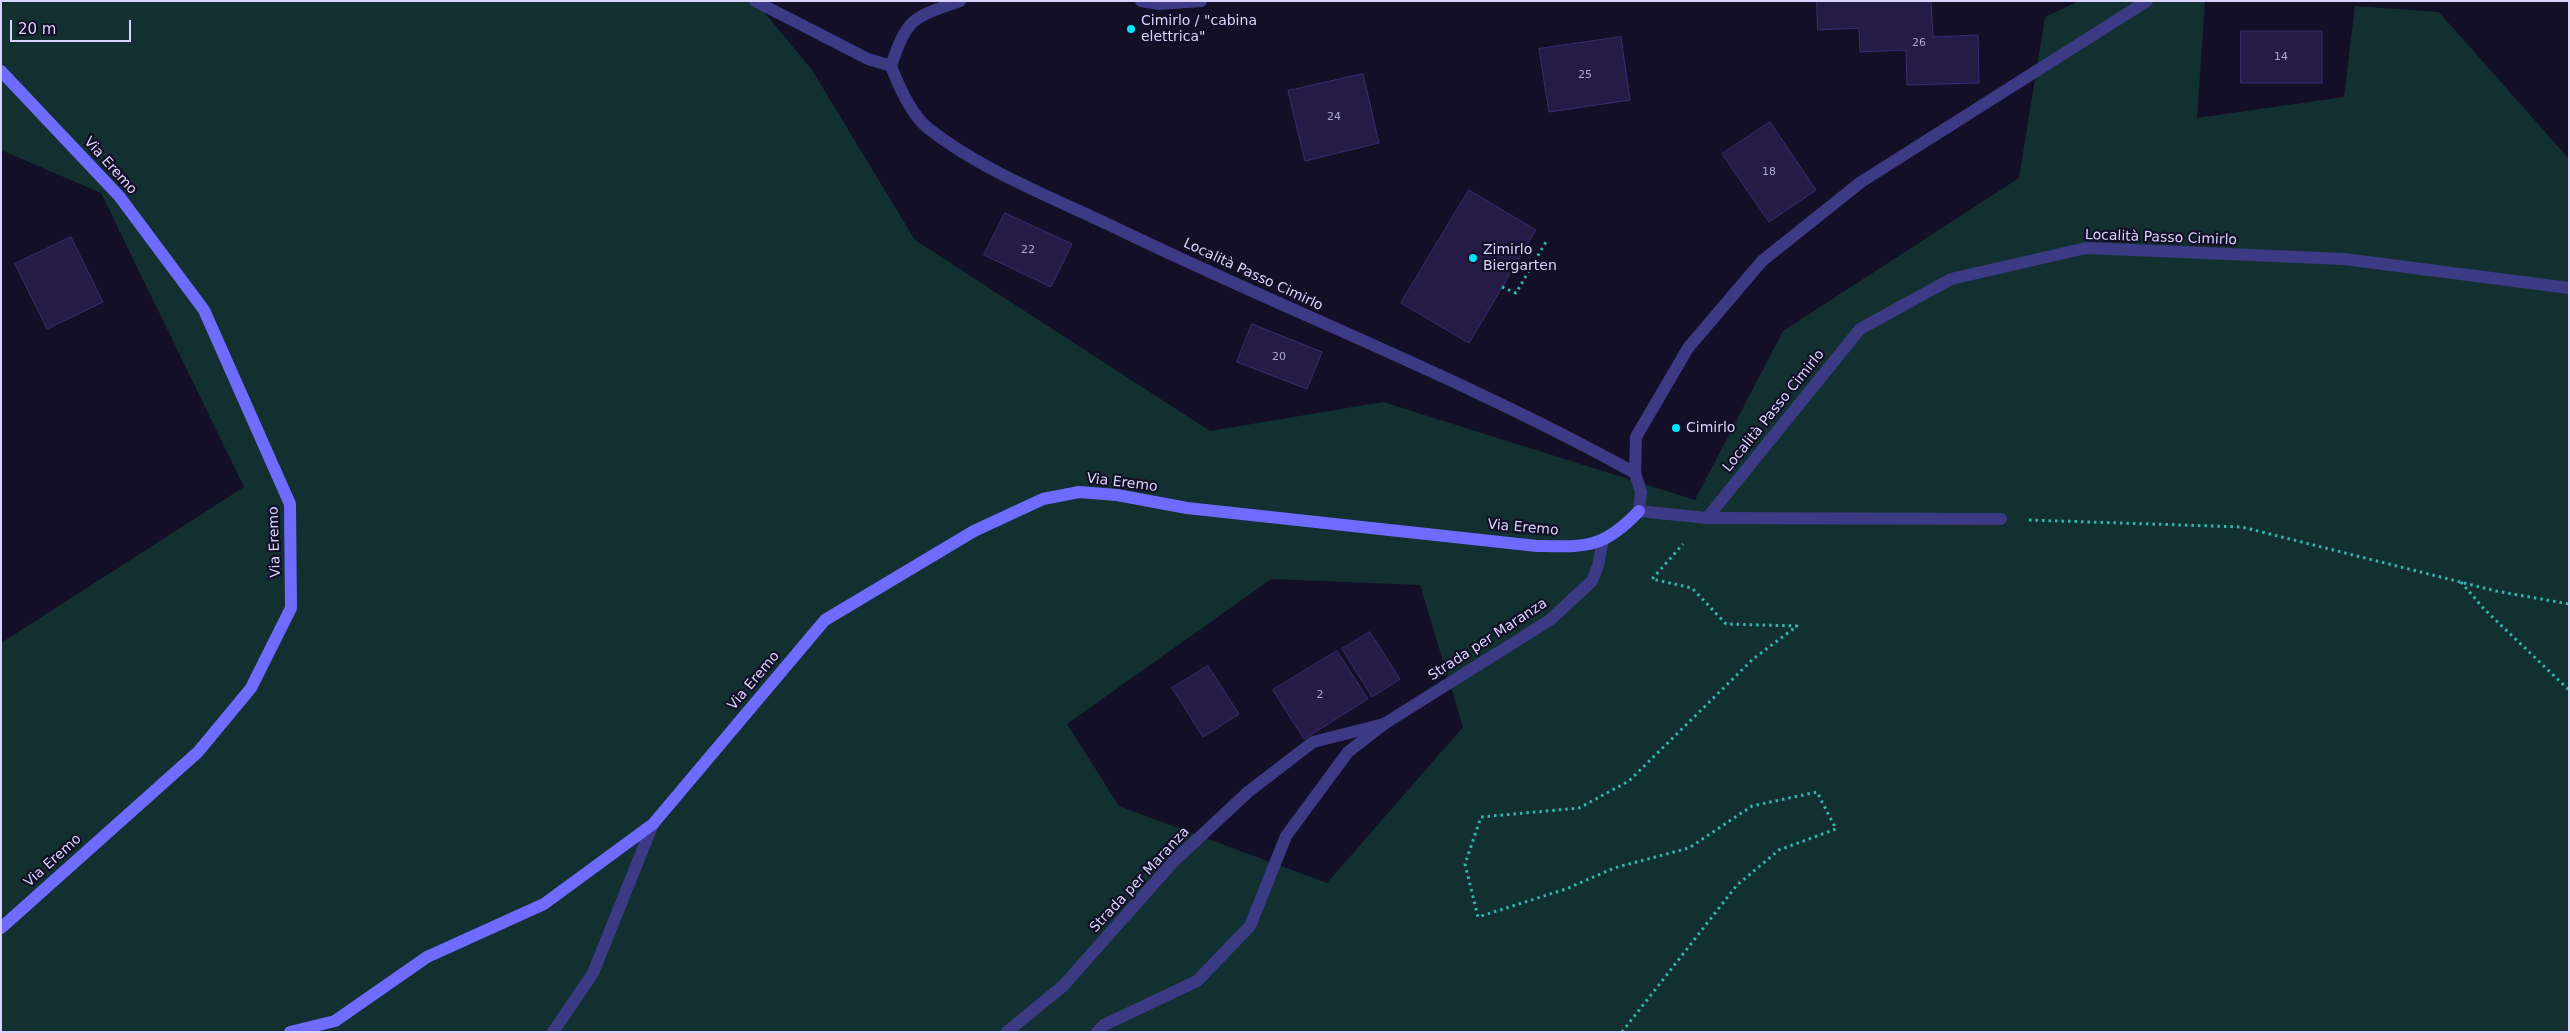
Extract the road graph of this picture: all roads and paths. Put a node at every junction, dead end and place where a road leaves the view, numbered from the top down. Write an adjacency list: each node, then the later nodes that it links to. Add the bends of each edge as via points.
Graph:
1 (755, 1): 6 (street, via 868,59)
2 (960, 1): 6 (street, via 918,16 902,35)
3 (1141, 1): 5 (street, via 1159,4)
4 (2147, 1): 11 (street, via 1861,182 1762,261 1688,348 1636,437)
5 (1204, 2)
6 (891, 66): 11 (street, Località Passo Cimirlo, via 909,103 926,127 965,155 1150,244 1562,433)
7 (1, 71): 21 (street, Via Eremo, via 119,196 204,310 290,504 291,589 291,608 250,688 198,752)
8 (1547, 240): 9 (path, via 1516,294)
9 (1502, 287)
10 (2569, 288): 13 (street, Località Passo Cimirlo, via 2344,259 2086,248 1951,279 1860,329)
11 (1635, 474): 12 (street, via 1641,492)
12 (1639, 510): 13 (street); 15 (street, Via Eremo, via 1624,526)
13 (1707, 518): 14 (street); 26 (path, via 1652,579 1692,588 1726,624 1797,626 1753,659 1628,781 1579,808 1481,817 1465,864 1478,917 1566,889 1614,868 1690,848 1752,806 1817,792 1836,829 1779,850 1737,885)
14 (2000, 519): 16 (path, via 2242,527)
15 (1603, 540): 19 (street, Strada per Maranza, via 1592,581 1550,620); 20 (street, Via Eremo, via 1583,547 1537,546 1186,508 1117,495 1079,492 1042,499 974,531 825,620)
16 (2461, 582): 17 (path); 18 (path, via 2484,609)
17 (2569, 604)
18 (2569, 690)
19 (1384, 724): 24 (street, Strada per Maranza, via 1313,742 1248,792 1174,861 1063,986); 25 (street, Strada per Maranza, via 1348,752 1286,836 1250,926 1197,981 1104,1025)
20 (653, 824): 22 (street, Via Eremo, via 544,904 427,957 335,1021); 23 (street, Via Eremo, via 593,973)
21 (1, 928)
22 (290, 1032)
23 (553, 1032)
24 (1007, 1032)
25 (1097, 1032)
26 (1622, 1032)

